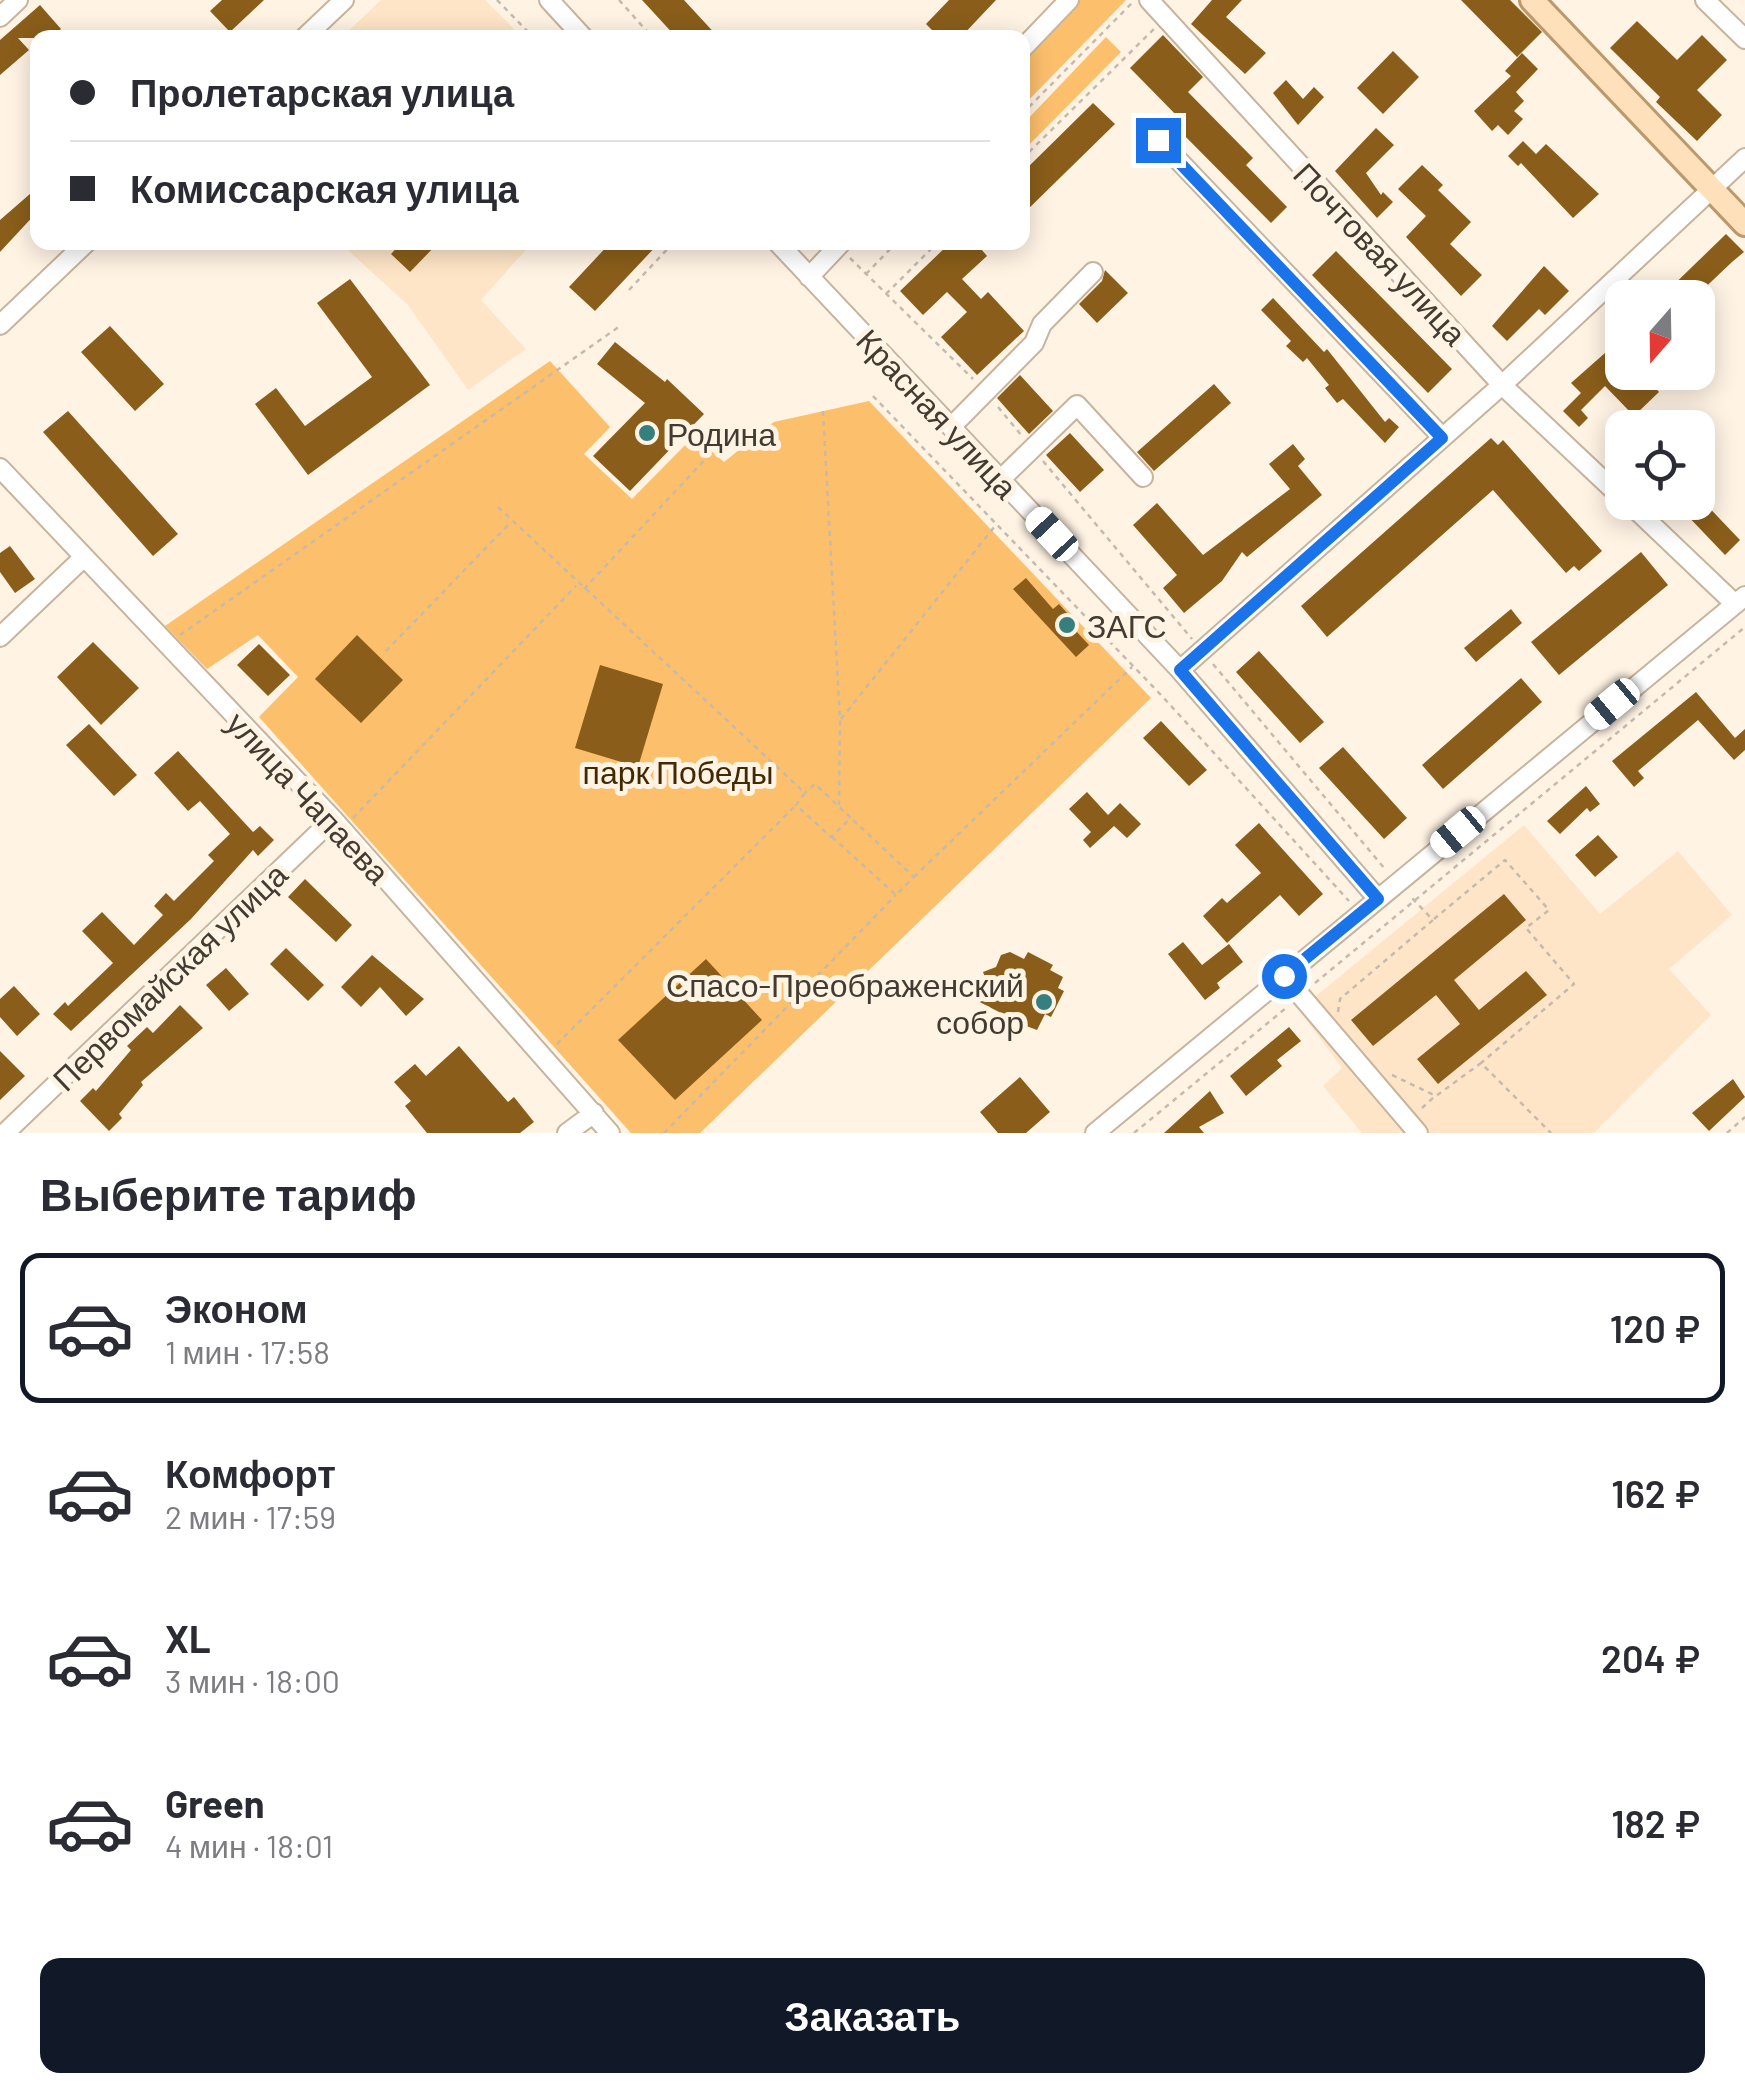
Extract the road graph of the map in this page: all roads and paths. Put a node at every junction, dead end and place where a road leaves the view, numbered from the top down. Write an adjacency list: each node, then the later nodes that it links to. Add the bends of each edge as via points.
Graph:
1 (18, 0): 11 (street)
2 (344, 0): 13 (street)
3 (498, 0): 14 (path)
4 (549, 0): 15 (street)
5 (619, 0): 16 (path)
6 (1069, 0): 18 (street)
7 (1135, 0): 19 (path)
8 (1149, 0): 12 (street, Почтовая улица)
9 (1532, 0): 23 (main road)
10 (1705, 0): 17 (street)
11 (0, 17)
12 (1166, 18): 21 (path); 38 (street, Почтовая улица)
13 (312, 30)
14 (526, 30)
15 (577, 30)
16 (646, 30)
17 (1745, 39)
18 (1030, 41)
19 (1030, 106)
20 (1158, 140): 42 (street)
21 (1030, 152)
22 (1745, 158): 23 (street)
23 (1714, 189): 24 (main road); 38 (street)
24 (1745, 224)
25 (79, 250): 36 (street)
26 (666, 250): 34 (path)
27 (784, 250): 33 (street, Красная улица)
28 (834, 250): 33 (street)
29 (888, 250): 32 (path)
30 (930, 250): 35 (path)
31 (1093, 272): 41 (street)
32 (865, 274)
33 (809, 277): 41 (street, Красная улица)
34 (629, 290)
35 (886, 294)
36 (0, 325)
37 (620, 326): 58 (path)
38 (1502, 385): 42 (street); 47 (street, Почтовая улица)
39 (873, 396): 51 (path)
40 (823, 411): 63 (path)
41 (951, 427): 46 (street, Красная улица)
42 (1442, 438): 60 (street)
43 (712, 452): 54 (path)
44 (0, 468): 52 (street, улица Чапаева)
45 (1142, 477): 46 (street, via 1077,404)
46 (1001, 480): 62 (street, Красная улица)
47 (1605, 481)
48 (498, 507): 50 (path)
49 (1648, 520): 55 (street, Почтовая улица)
50 (512, 521): 53 (path); 59 (path)
51 (997, 524): 61 (path); 63 (path)
52 (84, 558): 57 (street); 58 (street, улица Чапаева)
53 (577, 585): 54 (path); 68 (path)
54 (582, 590): 64 (path)
55 (1740, 599): 71 (street)
56 (1745, 627): 74 (path)
57 (0, 638)
58 (166, 645): 68 (street, улица Чапаева)
59 (386, 651)
60 (1202, 651): 62 (street); 71 (path)
61 (1133, 666): 70 (path); 75 (path)
62 (1180, 670): 73 (street, Красная улица)
63 (840, 720): 66 (path)
64 (805, 793): 65 (path); 66 (path, via 816,784)
65 (796, 804): 69 (path); 80 (path)
66 (839, 806): 67 (path)
67 (851, 818): 69 (path); 70 (path)
68 (338, 824): 80 (street, улица Чапаева); 87 (street, Первомайская улица)
69 (832, 837): 72 (path)
70 (914, 878): 72 (path)
71 (1397, 882): 73 (street)
72 (896, 895): 90 (path)
73 (1378, 899): 75 (street)
74 (1414, 900): 76 (path); 78 (path)
75 (1360, 913): 77 (street)
76 (1433, 920): 79 (path, via 1340,998); 81 (path, via 1505,860 1549,910 1526,928 1574,984)
77 (1284, 976): 78 (street); 91 (street)
78 (1300, 996): 79 (street); 92 (path)
79 (1334, 1034): 86 (street)
80 (544, 1057): 84 (street, улица Чапаева)
81 (1481, 1062): 83 (path); 93 (path)
82 (1385, 1072): 83 (path)
83 (1436, 1096): 86 (path)
84 (594, 1113): 88 (street); 89 (street, улица Чапаева)
85 (1745, 1117): 94 (path)
86 (1412, 1127)
87 (5, 1133)
88 (567, 1133)
89 (610, 1133)
90 (664, 1133)
91 (1095, 1133)
92 (1134, 1133)
93 (1551, 1133)
94 (1727, 1133)

